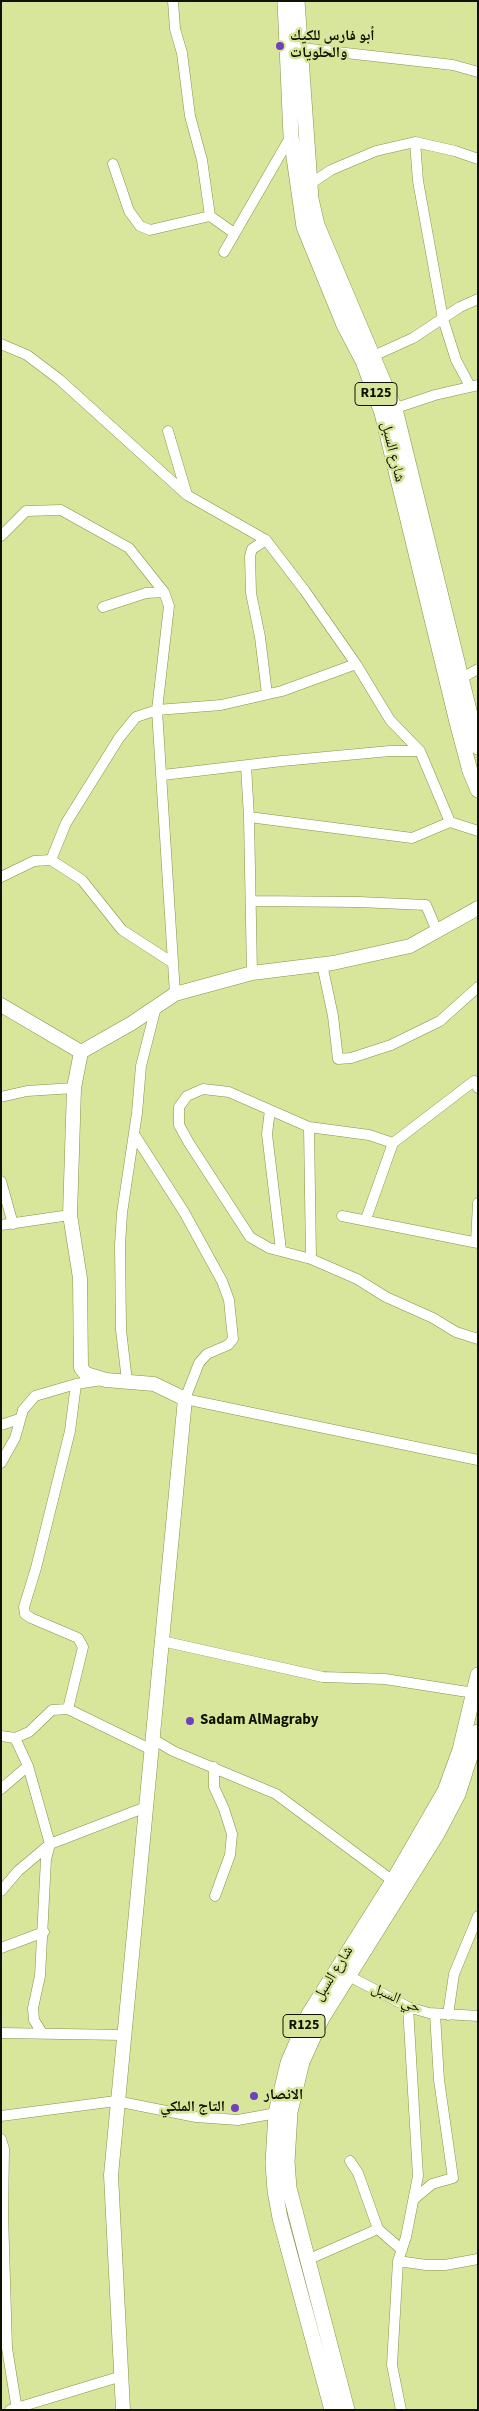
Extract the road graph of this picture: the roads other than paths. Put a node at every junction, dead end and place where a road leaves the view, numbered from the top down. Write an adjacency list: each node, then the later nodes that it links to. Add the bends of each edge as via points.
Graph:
1 (174, 1): 11 (street, via 175,29)
2 (285, 1): 6 (main road, شارع السبل / R125)
3 (298, 1): 4 (main road, شارع السبل / R125)
4 (301, 48): 5 (street, via 453,65); 10 (main road, شارع السبل / R125)
5 (478, 72)
6 (291, 136): 12 (street); 17 (main road, شارع السبل / R125, via 304,227 344,325)
7 (415, 142): 8 (street); 10 (street, via 376,151 331,170); 15 (street, via 418,181)
8 (478, 159)
9 (113, 164): 11 (street, via 129,211 140,226 150,230)
10 (310, 184): 17 (main road, شارع السبل / R125, via 317,225)
11 (210, 216): 12 (street)
12 (234, 233): 13 (street)
13 (224, 252)
14 (478, 299): 15 (street)
15 (443, 319): 17 (street); 18 (street, via 456,360)
16 (1, 344): 21 (street, via 27,355 60,380)
17 (369, 358): 19 (main road, شارع السبل / R125)
18 (474, 385): 19 (street)
19 (389, 411): 28 (main road, شارع السبل / R125); 35 (main road, شارع السبل / R125, via 457,722)
20 (168, 431): 21 (street)
21 (187, 495): 23 (street)
22 (1, 536): 24 (street, via 26,511 61,510 129,548)
23 (266, 540): 26 (street); 29 (street, via 252,548 250,556 251,593)
24 (164, 592): 25 (street, via 146,593); 30 (street, via 170,606)
25 (103, 608)
26 (356, 664): 29 (street); 32 (street, via 390,720)
27 (478, 669): 28 (street)
28 (460, 679): 31 (main road, شارع السبل / R125)
29 (267, 694): 30 (street, via 221,705)
30 (157, 710): 34 (street); 39 (street, via 136,717 118,738 66,823)
31 (478, 747)
32 (420, 751): 33 (street, via 390,751); 37 (street)
33 (246, 766): 34 (street); 36 (street)
34 (163, 775): 44 (street)
35 (478, 790)
36 (249, 817): 37 (street, via 412,838); 41 (street)
37 (450, 822): 38 (street)
38 (478, 831)
39 (51, 860): 40 (street, via 34,861); 44 (street, via 82,880 122,930)
40 (1, 878)
41 (251, 901): 43 (street, via 426,905); 46 (street)
42 (478, 908): 43 (street)
43 (437, 931): 45 (street, via 410,946)
44 (173, 963): 48 (street)
45 (322, 964): 46 (street); 47 (street, via 338,1059 391,1045 440,1021)
46 (252, 973): 48 (street)
47 (478, 987)
48 (175, 994): 50 (street)
49 (1, 1005): 51 (street)
50 (156, 1007): 51 (street); 57 (street, via 141,1066)
51 (81, 1052): 52 (street)
52 (74, 1088): 54 (street, via 26,1091); 61 (street)
53 (478, 1088): 58 (street, via 474,1081)
54 (1, 1097)
55 (270, 1110): 56 (street); 67 (street, via 267,1134); 67 (street, via 229,1092 203,1089 183,1101 179,1107 179,1125 250,1237 269,1248)
56 (309, 1127): 58 (street, via 369,1135); 68 (street)
57 (134, 1134): 71 (street, via 120,1245 121,1330); 73 (street, via 184,1212 229,1300 233,1339 228,1345 207,1354 199,1363)
58 (393, 1143): 63 (street)
59 (1, 1181): 64 (street)
60 (478, 1203): 66 (street)
61 (70, 1215): 64 (street); 70 (street, via 80,1278 81,1368 86,1374)
62 (342, 1216): 63 (street)
63 (366, 1219): 66 (street)
64 (13, 1224): 65 (street)
65 (1, 1225)
66 (477, 1243)
67 (281, 1250): 68 (street)
68 (311, 1259): 69 (street, via 357,1279 456,1332)
69 (478, 1339)
70 (106, 1380): 71 (street); 72 (street)
71 (127, 1381): 73 (street, via 154,1384)
72 (76, 1384): 74 (street, via 35,1396); 81 (street, via 70,1431 24,1607 25,1614 78,1638 83,1647)
73 (185, 1398): 76 (street); 78 (street)
74 (18, 1419): 75 (street); 77 (street, via 15,1438)
75 (1, 1425)
76 (478, 1460)
77 (1, 1463)
78 (162, 1641): 80 (street, via 323,1677 385,1679); 85 (street)
79 (478, 1675): 80 (main road, شارع السبل / R125)
80 (474, 1693): 91 (main road, شارع السبل / R125, via 446,1791)
81 (68, 1708): 84 (street, via 52,1710 40,1724); 85 (street)
82 (478, 1732): 97 (main road, شارع السبل / R125, via 458,1794 437,1834)
83 (1, 1736): 84 (street)
84 (14, 1738): 86 (street)
85 (152, 1744): 87 (street); 89 (street)
86 (28, 1766): 88 (street); 90 (street)
87 (214, 1767): 91 (street, via 276,1794); 93 (street, via 214,1787 232,1834 230,1855)
88 (1, 1789)
89 (146, 1807): 90 (street); 104 (street)
90 (50, 1844): 92 (street, via 18,1870); 95 (street, via 46,1859)
91 (393, 1881): 106 (main road, شارع السبل / R125, via 309,2014 288,2063)
92 (1, 1891)
93 (215, 1896)
94 (478, 1916): 100 (street, via 454,1974)
95 (44, 1932): 96 (street); 103 (street, via 33,2008 34,2020)
96 (1, 1948)
97 (347, 1976): 98 (street, حي السبل); 106 (main road, شارع السبل / R125, via 309,2043)
98 (408, 2007): 99 (street, حي السبل); 110 (street, via 418,2176)
99 (435, 2014): 100 (street, حي السبل); 110 (street, via 439,2080 453,2178 432,2184)
100 (448, 2015): 101 (street, حي السبل)
101 (478, 2016)
102 (1, 2033): 103 (street)
103 (42, 2033): 104 (street)
104 (123, 2035): 105 (street)
105 (116, 2101): 106 (street, via 238,2120); 107 (street); 117 (street, via 111,2175)
106 (283, 2112): 115 (main road, شارع السبل / R125, via 289,2188); 120 (main road, شارع السبل / R125, via 273,2163 277,2200)
107 (1, 2116)
108 (1, 2139): 111 (street, via 4,2149)
109 (350, 2161): 112 (street, via 358,2173)
110 (414, 2200): 113 (street)
111 (2, 2213): 118 (street, via 7,2348)
112 (378, 2229): 113 (street); 115 (street)
113 (402, 2250): 116 (street)
114 (478, 2259): 116 (street, via 445,2265)
115 (307, 2260): 121 (main road, شارع السبل / R125)
116 (398, 2261): 122 (street, via 392,2365)
117 (122, 2376): 118 (street); 119 (street)
118 (15, 2409)
119 (123, 2410)
120 (332, 2410)
121 (347, 2410)
122 (401, 2410)

